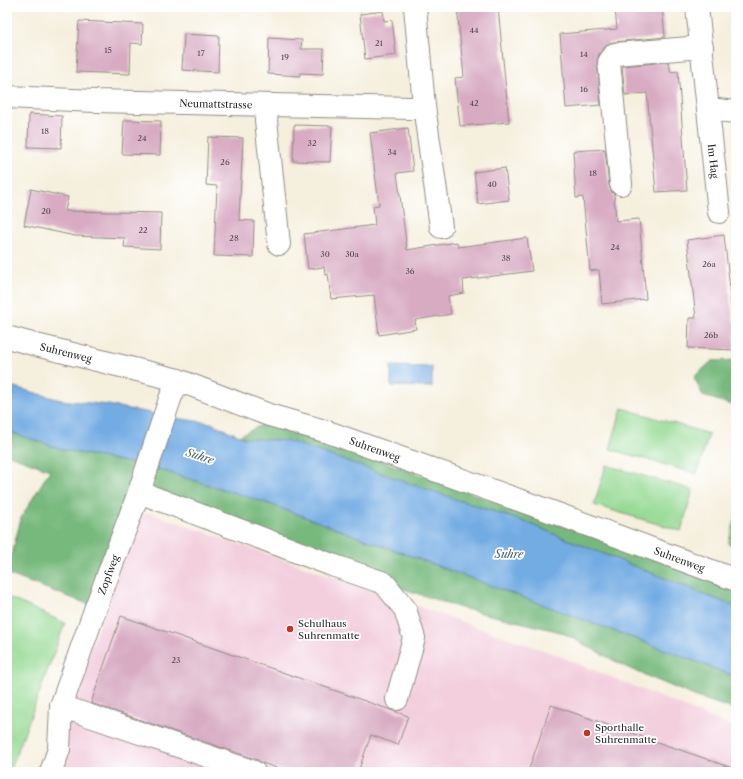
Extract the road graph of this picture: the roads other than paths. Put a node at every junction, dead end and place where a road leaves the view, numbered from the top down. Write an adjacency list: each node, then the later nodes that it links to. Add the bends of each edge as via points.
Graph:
1 (415, 7): 6 (street)
2 (697, 7): 3 (street, Im Hag)
3 (702, 46): 7 (street, Im Hag); 9 (street, via 615,54 609,62)
4 (7, 97): 5 (street, Neumattstrasse)
5 (268, 105): 6 (street, Neumattstrasse, via 411,108); 12 (street, via 266,120)
6 (424, 106): 11 (street)
7 (708, 109): 8 (street); 10 (street, Im Hag)
8 (736, 112)
9 (621, 184)
10 (719, 212)
11 (441, 227)
12 (279, 244)
13 (7, 337): 14 (street, Suhrenweg)
14 (174, 390): 15 (street, Zopfweg); 16 (street, Suhrenweg, via 328,432)
15 (139, 492): 17 (street, via 384,583 405,610 414,638); 18 (street, Zopfweg)
16 (736, 580)
17 (397, 699)
18 (61, 706): 19 (street, Zopfweg, via 59,749); 20 (street)
19 (51, 772)
20 (254, 772)

